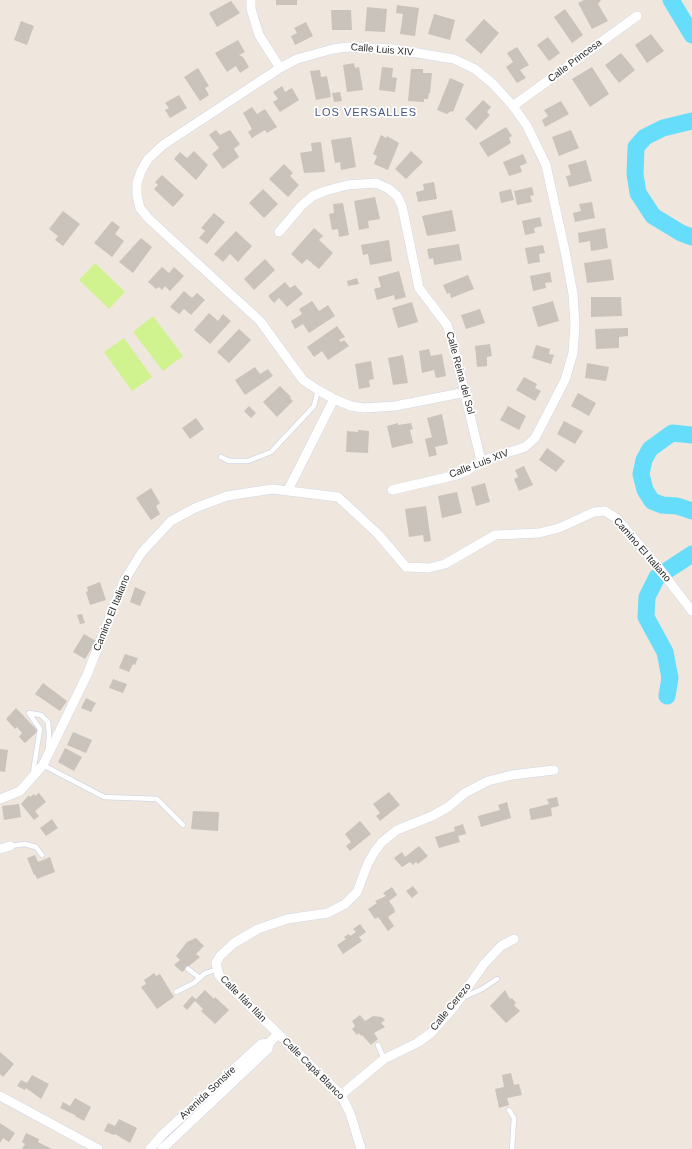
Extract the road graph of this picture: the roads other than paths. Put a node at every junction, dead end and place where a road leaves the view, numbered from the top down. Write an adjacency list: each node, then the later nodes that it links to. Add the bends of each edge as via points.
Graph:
1 (251, 0): 3 (street, via 250,9 259,35)
2 (637, 16): 4 (street, Calle Princesa)
3 (280, 68): 4 (street, Calle Luis XIV, via 297,58 313,53 348,47 393,49 447,57 475,69); 6 (street, Calle Luis XIV, via 163,145 148,159 141,171 137,195 140,208 148,218 260,321 303,380)
4 (513, 106): 10 (street, Calle Luis XIV, via 527,126 546,165 573,294 573,353 565,380 535,438 524,447)
5 (279, 232): 7 (street, Calle Reina del Sol, via 302,205 325,190 376,183 389,189 397,196 402,206 420,288 447,325)
6 (318, 390): 8 (street, Calle Luis XIV); 9 (lane, via 314,406 270,452 248,461 229,461)
7 (466, 392): 8 (street, Calle Luis XIV, via 383,408 351,406); 10 (street, Calle Reina del Sol)
8 (334, 399): 11 (street)
9 (221, 457)
10 (481, 461): 12 (street, Calle Luis XIV, via 456,475)
11 (288, 490): 13 (street, Camino El Italiano, via 338,497 378,534 406,567 428,568 445,564 495,535 539,533 559,528 594,512 605,512 616,518); 14 (street, Camino El Italiano, via 241,493 211,501 171,521 150,541 124,581 87,675)
12 (392, 490)
13 (692, 611)
14 (45, 761): 16 (street, Camino El Italiano); 16 (lane, via 48,722 41,714 29,713 40,729); 18 (lane, via 104,797 157,799)
15 (554, 770): 24 (street, Calle Ilán Ilán, via 488,781 465,793 432,816 397,830 375,850 357,892 345,904 328,913 287,919 258,929 234,943 220,956 216,963)
16 (33, 777): 17 (street, Camino El Italiano, via 20,791)
17 (0, 799)
18 (183, 825)
19 (10, 846): 20 (street); 21 (lane, via 25,844 36,847)
20 (0, 849)
21 (42, 855)
22 (514, 939): 28 (street, Calle Cerezo, via 492,955)
23 (188, 969): 25 (lane)
24 (217, 969): 25 (lane); 29 (street, Calle Ilán Ilán, via 224,981)
25 (200, 978): 27 (lane)
26 (497, 979): 28 (lane)
27 (176, 992)
28 (459, 999): 32 (street, Calle Cerezo, via 431,1033)
29 (278, 1034): 30 (street, Avenida Sonsire); 33 (street, Calle Capá Blanco)
30 (269, 1043): 36 (street, Avenida Sonsire, via 261,1044); 37 (street, Avenida Sonsire, via 268,1049)
31 (378, 1045): 32 (lane)
32 (384, 1059): 33 (street, Calle Cerezo)
33 (341, 1095): 40 (street, Calle Capá Blanco, via 350,1113)
34 (0, 1096): 39 (street)
35 (509, 1110): 41 (lane, via 514,1118)
36 (175, 1123): 37 (street); 38 (street, Avenida Sonsire)
37 (182, 1130): 38 (street, Avenida Sonsire)
38 (157, 1147)
39 (98, 1149)
40 (361, 1149)
41 (512, 1149)

